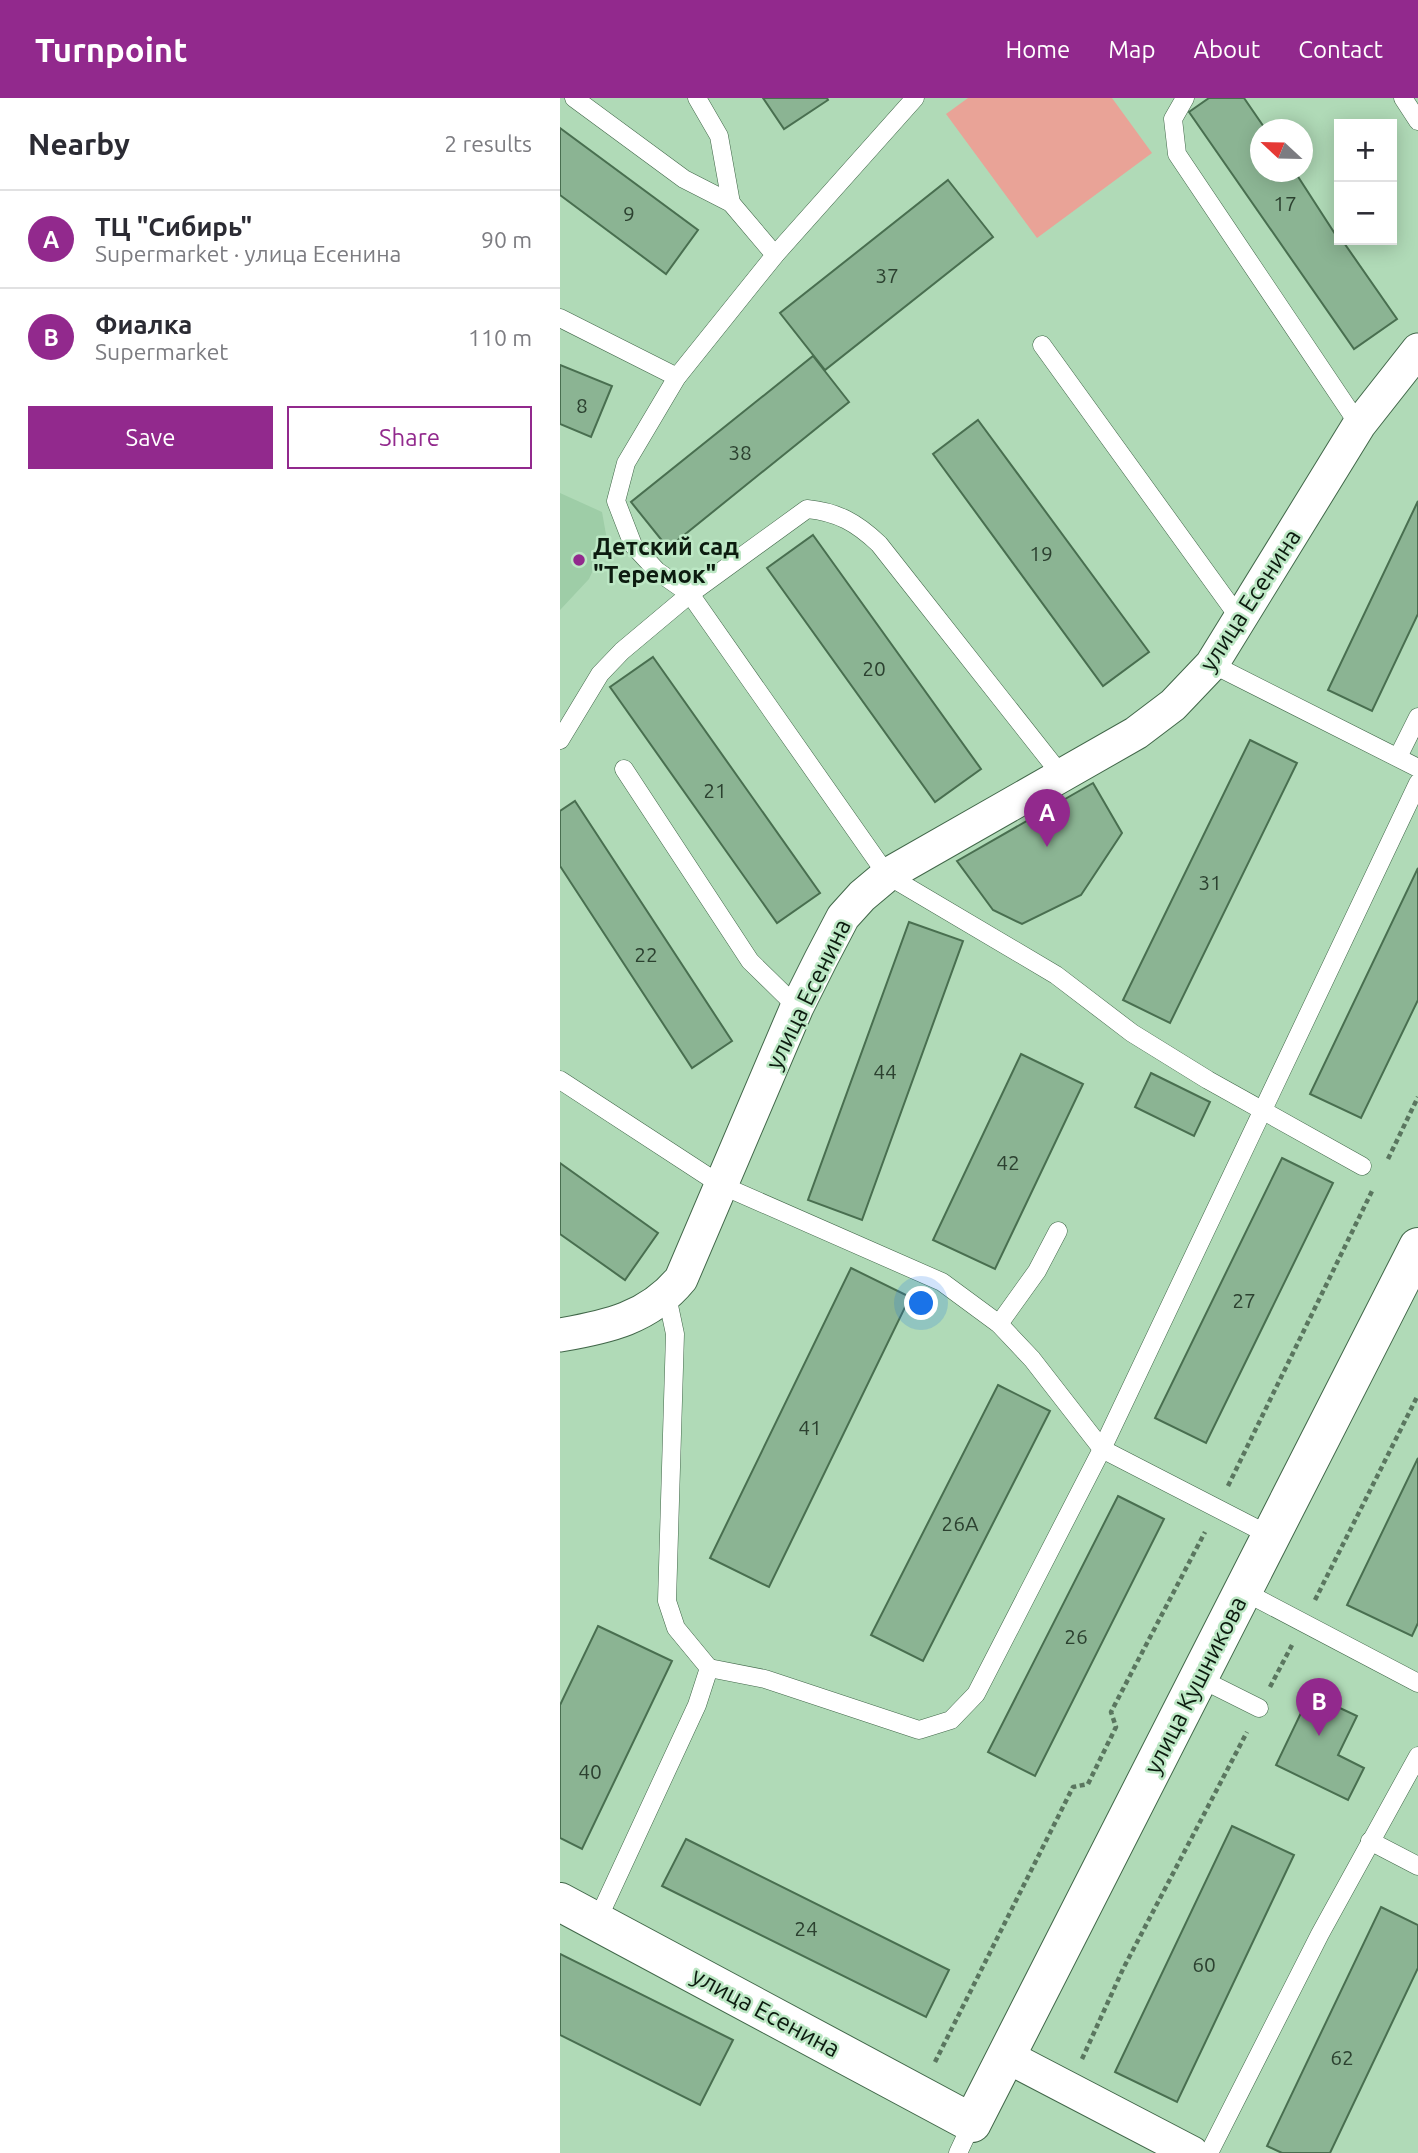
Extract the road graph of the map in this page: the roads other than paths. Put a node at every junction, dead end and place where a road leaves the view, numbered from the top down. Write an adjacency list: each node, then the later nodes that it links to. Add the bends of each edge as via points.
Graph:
1 (574, 98): 7 (lane, via 684,179)
2 (696, 98): 7 (lane, via 719,136)
3 (914, 98): 8 (lane)
4 (1185, 98): 14 (lane, via 1173,119 1177,154)
5 (1402, 98): 6 (lane)
6 (1418, 121)
7 (731, 203): 8 (lane)
8 (775, 255): 12 (lane)
9 (560, 318): 12 (lane)
10 (1042, 345): 16 (lane)
11 (1418, 349): 13 (street, улица Есенина)
12 (677, 377): 15 (lane, via 626,463 616,501 633,545 657,571)
13 (1406, 382): 14 (street, улица Есенина)
14 (1359, 425): 16 (street, улица Есенина)
15 (690, 594): 19 (lane, via 600,674); 23 (lane, via 807,509 832,511 879,544); 25 (lane)
16 (1240, 619): 17 (street, улица Есенина)
17 (1212, 664): 20 (lane); 23 (street, улица Есенина, via 1173,705 1136,733)
18 (1418, 717): 20 (lane)
19 (560, 740)
20 (1398, 757): 21 (lane)
21 (1418, 768)
22 (624, 769): 26 (lane, via 750,961)
23 (1062, 776): 25 (street, улица Есенина)
24 (1418, 783): 28 (lane)
25 (887, 875): 26 (street, улица Есенина, via 843,917); 28 (lane, via 1056,975 1132,1033)
26 (797, 1007): 30 (street, улица Есенина)
27 (560, 1080): 30 (lane)
28 (1265, 1111): 29 (lane); 36 (lane)
29 (1362, 1166)
30 (720, 1185): 33 (street, улица Есенина, via 681,1279); 34 (lane, via 942,1282)
31 (1058, 1231): 34 (lane, via 1037,1272)
32 (1416, 1254): 37 (street, улица Кушникова)
33 (667, 1296): 35 (street, улица Есенина, via 623,1322); 39 (lane, via 675,1334 667,1601 676,1628)
34 (999, 1324): 36 (lane)
35 (562, 1333)
36 (1102, 1449): 37 (lane); 39 (lane, via 976,1694 951,1720 919,1730 765,1679)
37 (1271, 1536): 38 (street, улица Кушникова)
38 (1243, 1591): 40 (street, улица Кушникова); 41 (lane)
39 (709, 1668): 47 (lane, via 697,1705)
40 (1199, 1678): 42 (lane); 48 (street, улица Кушникова)
41 (1418, 1684)
42 (1259, 1708)
43 (1418, 1756): 44 (lane)
44 (1370, 1841): 45 (lane); 51 (lane)
45 (1418, 1866)
46 (560, 1902): 47 (street, улица Есенина)
47 (597, 1921): 49 (street, улица Есенина, via 919,2095)
48 (1006, 2056): 49 (street, улица Кушникова); 50 (street)
49 (965, 2138)
50 (1192, 2153)
51 (1209, 2153)

